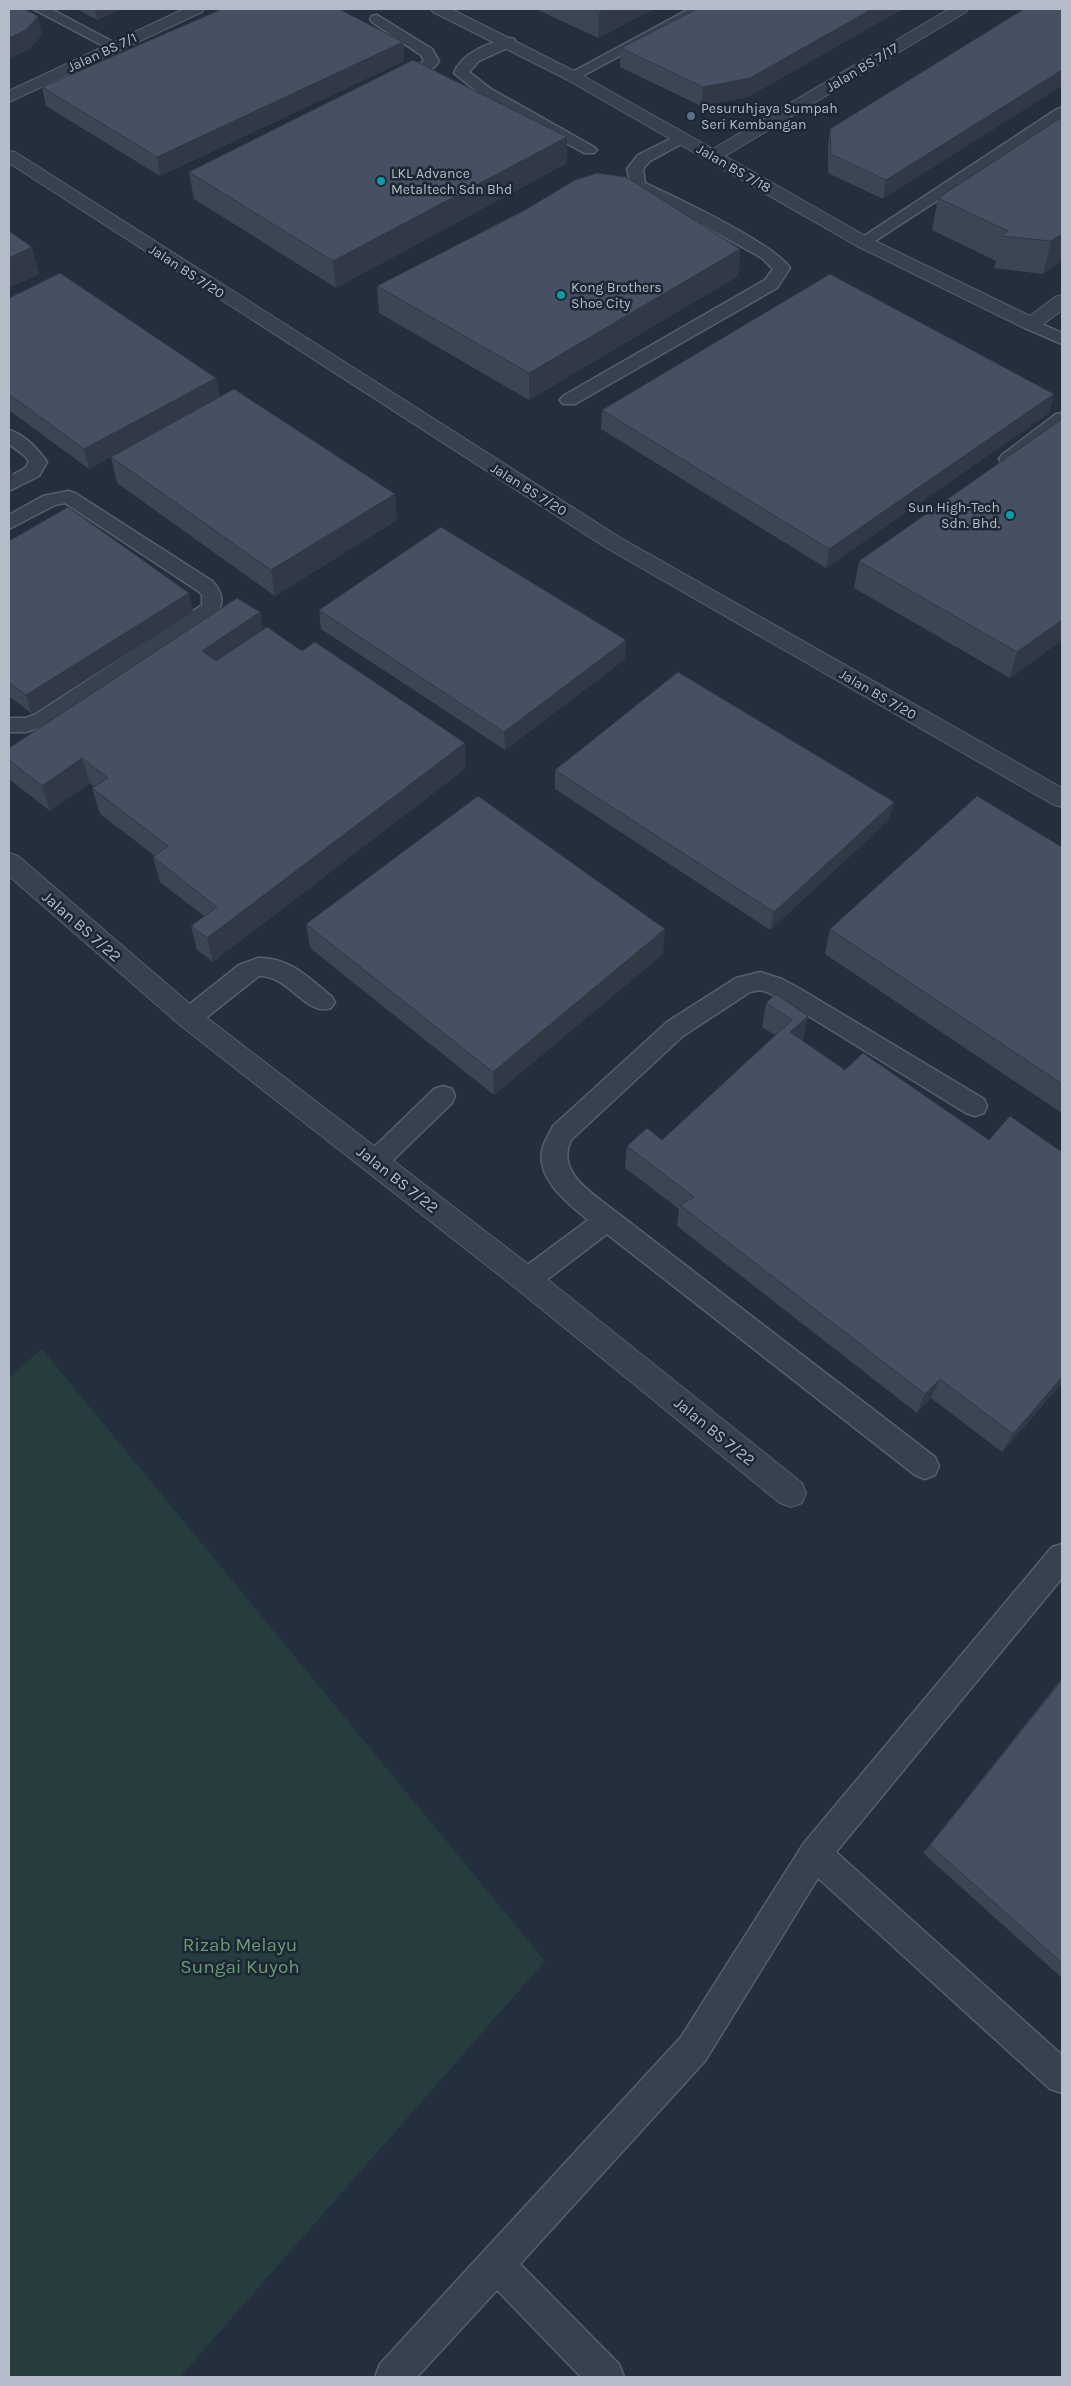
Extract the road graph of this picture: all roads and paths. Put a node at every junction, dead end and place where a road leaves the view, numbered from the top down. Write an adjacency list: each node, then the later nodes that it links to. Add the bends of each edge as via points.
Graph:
1 (40, 9): 8 (lane)
2 (196, 9): 8 (street, Jalan BS 7/1)
3 (438, 9): 7 (street, Jalan BS 7/18)
4 (699, 9): 11 (lane)
5 (960, 9): 18 (street, Jalan BS 7/17)
6 (377, 19): 9 (lane, via 427,52)
7 (509, 42): 10 (lane); 11 (street, Jalan BS 7/18)
8 (114, 46): 13 (street, Jalan BS 7/1)
9 (432, 61): 10 (lane); 12 (lane, via 416,76)
10 (462, 66): 16 (lane, via 461,73 467,79)
11 (572, 76): 15 (street, Jalan BS 7/18)
12 (390, 88)
13 (9, 97)
14 (1062, 112): 19 (lane)
15 (682, 138): 18 (street, Jalan BS 7/18); 23 (lane, via 644,158 635,169 638,186 768,255 782,268 771,284)
16 (589, 150)
17 (9, 156): 30 (street, Jalan BS 7/20, via 612,542)
18 (713, 156): 19 (street, Jalan BS 7/18)
19 (864, 242): 21 (street, Jalan BS 7/18)
20 (1062, 301): 21 (street)
21 (1031, 324): 22 (lane)
22 (1062, 339)
23 (569, 400)
24 (1062, 418): 26 (lane)
25 (9, 436): 27 (lane, via 31,452 38,462 32,472)
26 (992, 471)
27 (9, 485)
28 (9, 523): 29 (lane, via 50,500 68,496 205,586 213,599 213,606 208,612 42,719 31,725)
29 (9, 725)
30 (1062, 799)
31 (9, 862): 33 (street, Jalan BS 7/22)
32 (323, 1002): 33 (lane, via 278,968 257,966)
33 (189, 1018): 36 (street, Jalan BS 7/22)
34 (443, 1096): 36 (lane)
35 (975, 1106): 37 (lane, via 794,996 774,985 752,981 676,1029 562,1133 554,1145 554,1170)
36 (375, 1162): 38 (street, Jalan BS 7/22)
37 (607, 1220): 38 (lane); 39 (lane)
38 (527, 1280): 40 (street, Jalan BS 7/22)
39 (925, 1466)
40 (790, 1493)
41 (1062, 1557): 42 (lane)
42 (815, 1854): 43 (lane); 44 (lane, via 693,2048)
43 (1062, 2077)
44 (497, 2265): 45 (lane); 46 (lane)
45 (393, 2377)
46 (606, 2377)

